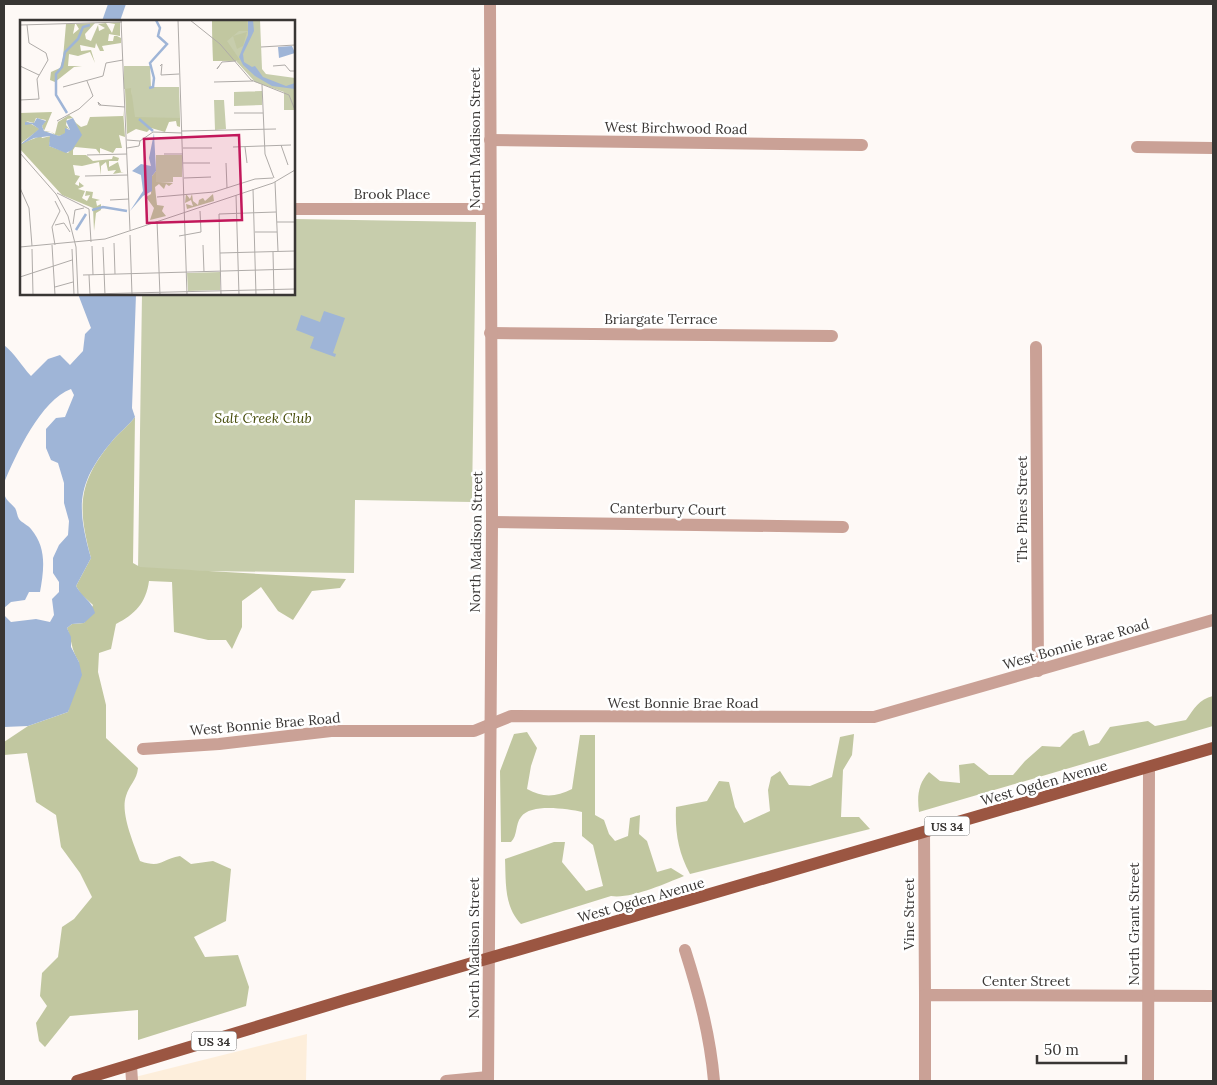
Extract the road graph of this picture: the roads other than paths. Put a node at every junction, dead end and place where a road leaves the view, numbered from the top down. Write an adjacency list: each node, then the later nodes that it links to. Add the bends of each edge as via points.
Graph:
1 (490, 4): 2 (street, North Madison Street)
2 (490, 140): 3 (street, West Birchwood Road); 7 (street, North Madison Street)
3 (862, 145)
4 (1137, 147): 5 (street)
5 (1213, 148)
6 (295, 209): 7 (street, Brook Place)
7 (490, 209): 8 (street, North Madison Street)
8 (490, 333): 9 (street, Briargate Terrace); 11 (street, North Madison Street)
9 (832, 336)
10 (1036, 347): 14 (street, The Pines Street)
11 (492, 522): 12 (street, Canterbury Court); 15 (street, North Madison Street)
12 (843, 527)
13 (1213, 620): 14 (street, West Bonnie Brae Road)
14 (1038, 671): 15 (street, West Bonnie Brae Road, via 888,715 862,719 511,716)
15 (490, 726): 17 (street, West Bonnie Brae Road, via 474,731 331,731); 21 (street, North Madison Street)
16 (1213, 748): 18 (main road, West Ogden Avenue / US 34)
17 (143, 749)
18 (1149, 768): 19 (main road, West Ogden Avenue / US 34); 23 (street, North Grant Street)
19 (924, 832): 21 (main road, West Ogden Avenue / US 34); 22 (street, Vine Street)
20 (685, 950): 30 (street, via 703,1004)
21 (491, 959): 25 (main road, West Ogden Avenue / US 34); 26 (street, North Madison Street)
22 (925, 995): 23 (street, Center Street); 31 (street)
23 (1148, 996): 24 (street, Center Street); 32 (street, North Grant Street)
24 (1213, 996)
25 (132, 1065): 27 (main road, West Ogden Avenue / US 34); 28 (street)
26 (488, 1079): 29 (street)
27 (77, 1081)
28 (132, 1081)
29 (446, 1081)
30 (714, 1081)
31 (925, 1081)
32 (1148, 1081)

